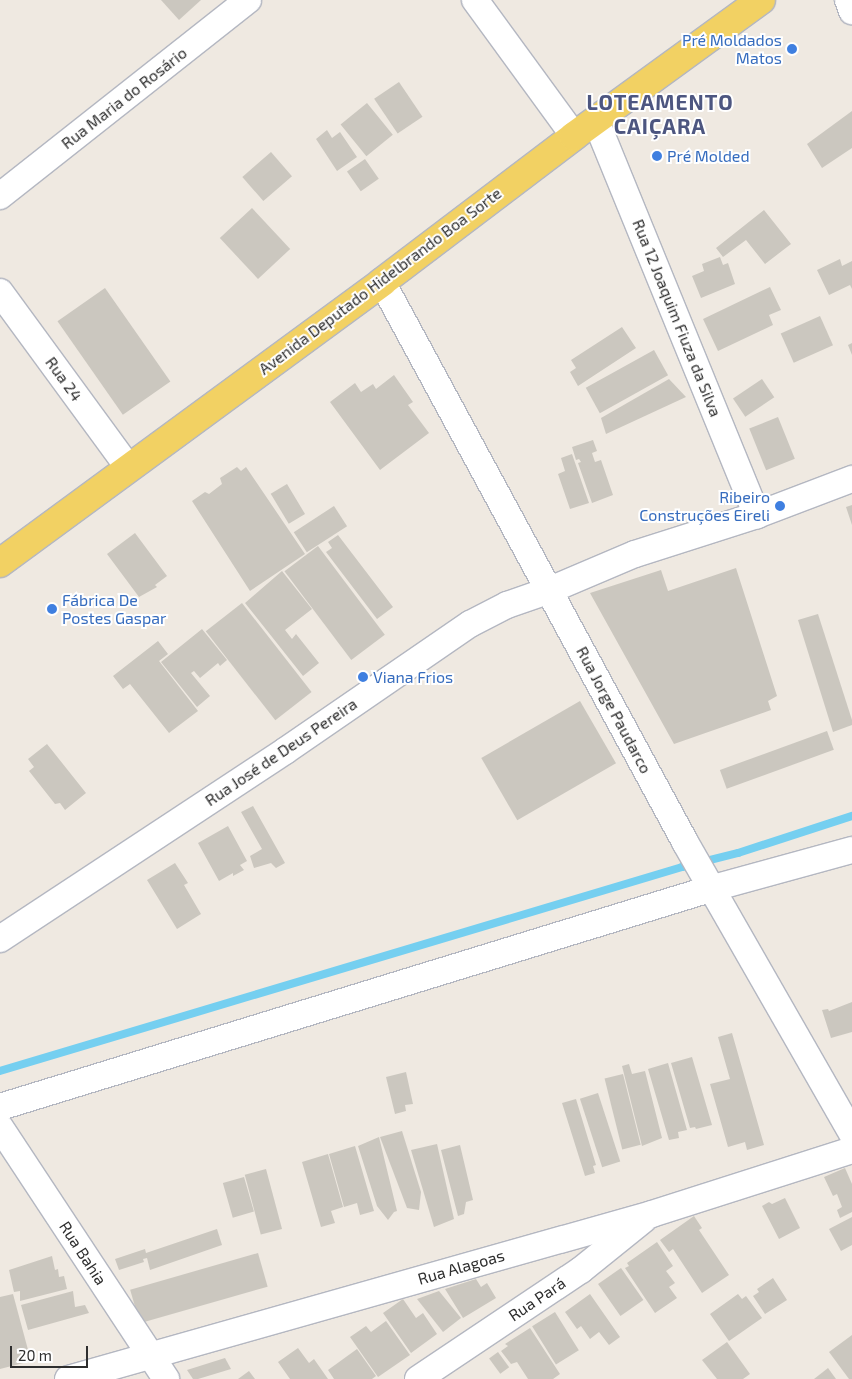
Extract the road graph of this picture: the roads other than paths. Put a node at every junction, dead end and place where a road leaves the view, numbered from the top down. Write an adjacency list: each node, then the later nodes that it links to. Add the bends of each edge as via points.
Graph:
1 (248, 0): 8 (street, Rua Maria do Rosário)
2 (475, 0): 7 (street)
3 (761, 0): 6 (main road, Avenida Deputado Hidelbrando Boa Sorte)
4 (848, 0): 5 (street)
5 (852, 11)
6 (596, 121): 7 (main road, Avenida Deputado Hidelbrando Boa Sorte); 13 (street, Rua 12 Joaquim Fiuza da Silva)
7 (574, 136): 9 (main road, Avenida Deputado Hidelbrando Boa Sorte)
8 (0, 196)
9 (382, 282): 11 (main road, Avenida Deputado Hidelbrando Boa Sorte); 15 (street, Rua Jorge Paudarco)
10 (0, 292): 11 (street, Rua 24)
11 (128, 467): 14 (main road, Avenida Deputado Hidelbrando Boa Sorte)
12 (852, 479): 13 (street, Rua José de Deus Pereira)
13 (757, 515): 15 (street, Rua José de Deus Pereira, via 635,554)
14 (0, 563)
15 (550, 590): 17 (street, Rua Jorge Paudarco); 18 (street, Rua José de Deus Pereira, via 507,605 470,624 285,751)
16 (852, 850): 17 (street)
17 (710, 884): 19 (street); 21 (street, Rua Jorge Paudarco)
18 (0, 939)
19 (0, 1107)
20 (0, 1127): 24 (street, Rua Bahia)
21 (852, 1134)
22 (852, 1150): 23 (street, Rua Alagoas)
23 (652, 1214): 24 (street, Rua Alagoas); 27 (street, Rua Pará, via 581,1270)
24 (150, 1355): 25 (street, Rua Alagoas); 26 (street, Rua Bahia)
25 (68, 1379)
26 (166, 1379)
27 (418, 1379)

